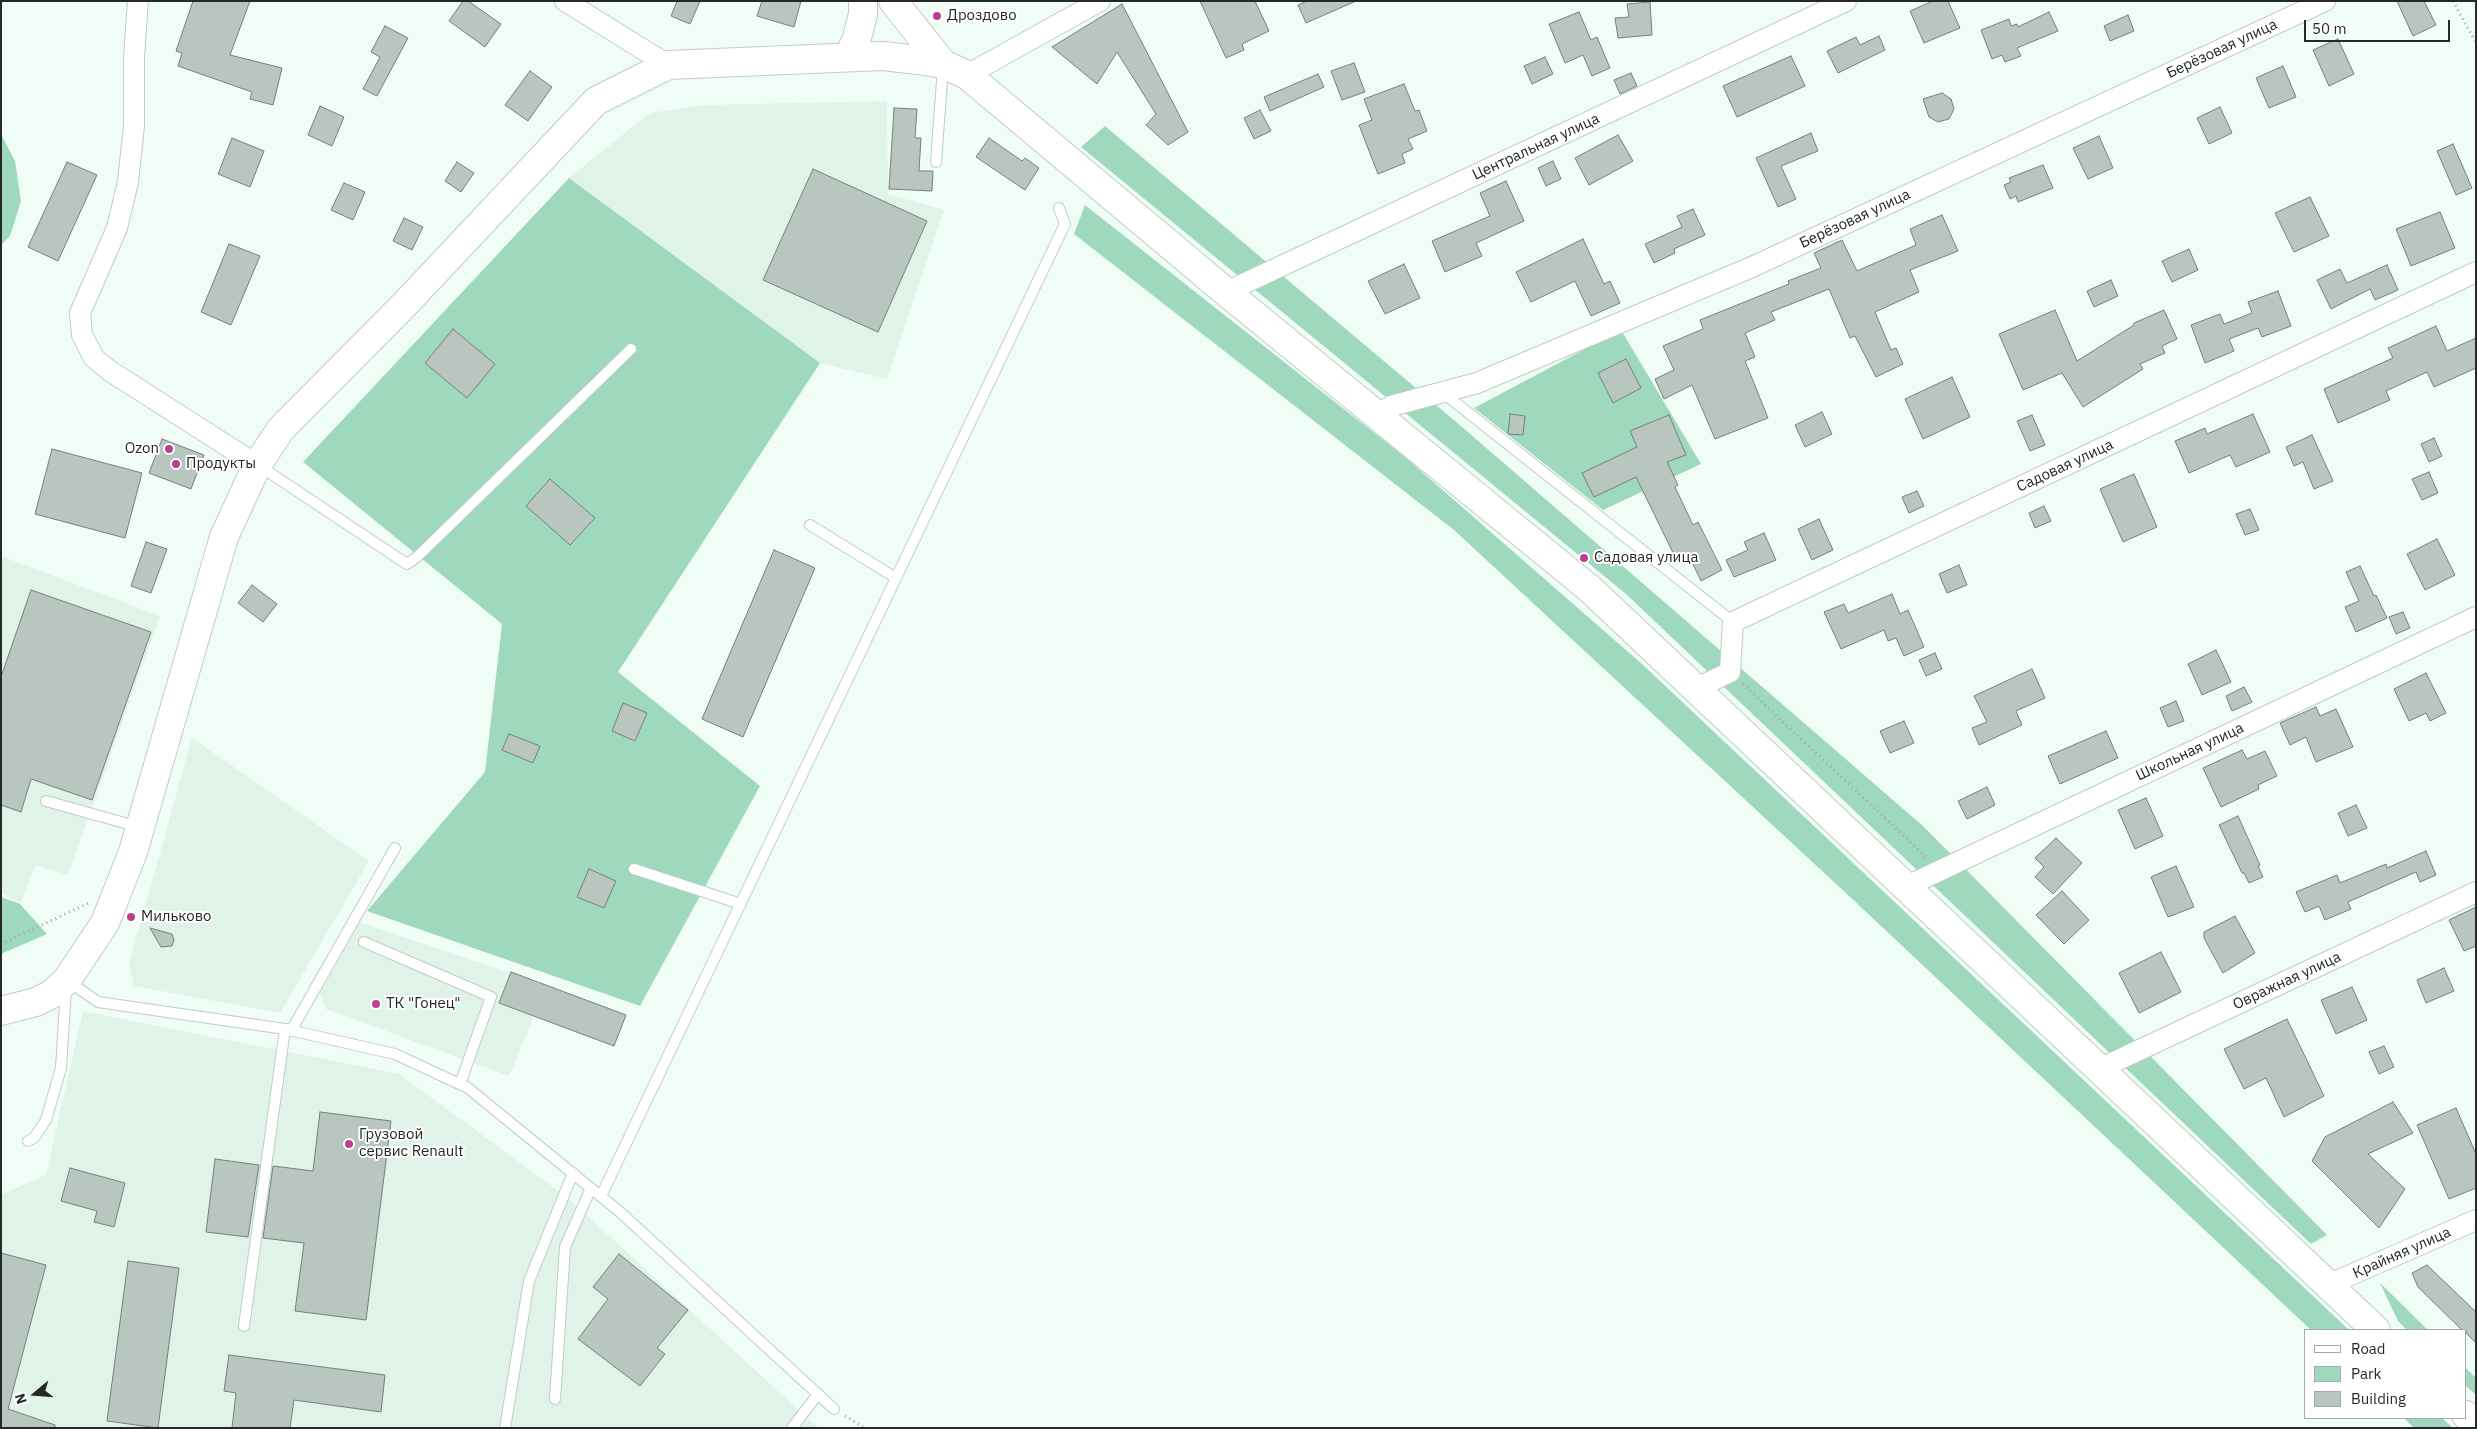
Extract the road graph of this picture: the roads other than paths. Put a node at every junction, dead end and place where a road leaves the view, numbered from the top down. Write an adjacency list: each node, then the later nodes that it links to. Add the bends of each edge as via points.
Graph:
1 (138, 1): 18 (street, via 134,126 128,182 118,228 80,313 82,335 94,358 110,371)
2 (566, 1): 9 (street)
3 (863, 1): 8 (street, via 856,42)
4 (893, 1): 10 (street)
5 (1100, 1): 10 (street)
6 (1846, 1): 14 (street, Центральная улица)
7 (2325, 1): 16 (street, Берёзовая улица, via 1752,267 1477,383)
8 (847, 57): 9 (street); 10 (street, via 882,56)
9 (668, 65): 18 (street, via 596,100 405,304 281,429)
10 (955, 69): 11 (lane); 14 (street)
11 (936, 162)
12 (1059, 208): 20 (lane, via 1065,224)
13 (2476, 272): 22 (street, Садовая улица)
14 (1226, 292): 17 (street)
15 (631, 348): 18 (lane, via 417,557 406,564)
16 (1442, 392): 17 (street, Берёзовая улица, via 1391,406); 22 (lane)
17 (1377, 415): 23 (street, via 1590,589)
18 (257, 465): 25 (street, via 224,537)
19 (810, 525): 20 (lane)
20 (896, 578): 30 (lane)
21 (2476, 617): 28 (street, Школьная улица)
22 (1733, 622): 23 (street, via 1730,672)
23 (1695, 689): 28 (street)
24 (46, 801): 25 (lane)
25 (140, 827): 32 (street, via 105,923)
26 (395, 848): 34 (lane)
27 (634, 869): 30 (lane)
28 (1905, 886): 35 (street)
29 (2476, 892): 35 (street, Овражная улица)
30 (740, 904): 40 (lane)
31 (364, 942): 36 (lane, via 491,997)
32 (67, 980): 33 (street, via 52,994 36,1002); 34 (lane, via 98,1002); 37 (lane, via 61,1068 46,1120)
33 (1, 1011)
34 (288, 1030): 36 (lane, via 395,1054); 43 (lane)
35 (2099, 1069): 42 (street)
36 (460, 1084): 38 (lane)
37 (28, 1142)
38 (572, 1173): 39 (lane); 48 (lane, via 529,1281)
39 (590, 1188): 40 (lane); 46 (lane, via 564,1247)
40 (601, 1196): 45 (lane)
41 (2476, 1220): 42 (street, Крайняя улица)
42 (2328, 1285): 44 (street)
43 (244, 1326)
44 (2375, 1329)
45 (818, 1394): 47 (lane); 49 (lane)
46 (555, 1399)
47 (834, 1409)
48 (505, 1428)
49 (792, 1428)

